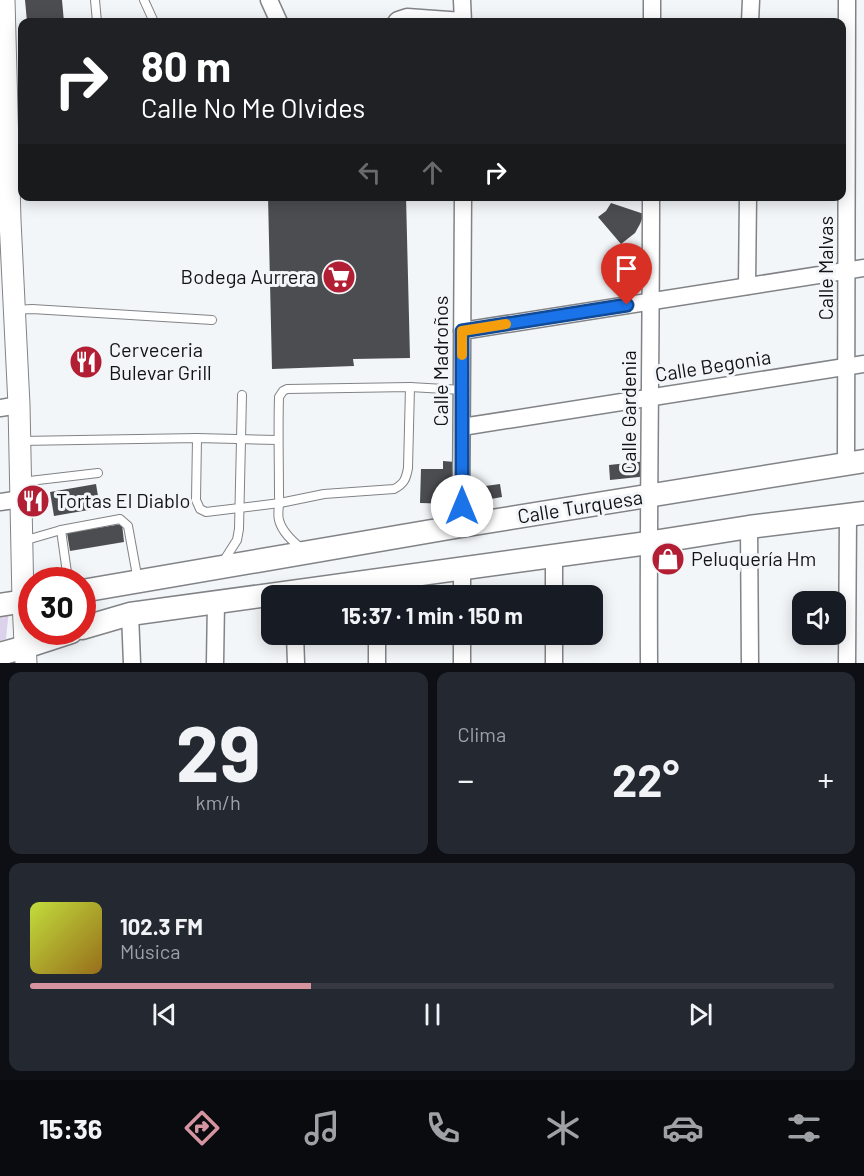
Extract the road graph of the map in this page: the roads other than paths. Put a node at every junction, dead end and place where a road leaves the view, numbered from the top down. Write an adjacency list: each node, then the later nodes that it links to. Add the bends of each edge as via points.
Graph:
1 (4, 0): 18 (street)
2 (95, 0): 9 (lane)
3 (144, 0): 10 (lane)
4 (269, 0): 11 (street)
5 (461, 0): 12 (street)
6 (652, 0): 13 (street)
7 (750, 0): 14 (street)
8 (847, 0): 20 (street, Calle Malvas)
9 (97, 18)
10 (152, 18)
11 (277, 18)
12 (463, 18)
13 (652, 18)
14 (750, 18)
15 (462, 201): 25 (street, Calle Madroños)
16 (651, 201): 22 (street, Calle Gardenia)
17 (748, 201): 21 (street)
18 (5, 219): 23 (street)
19 (864, 268): 20 (street)
20 (847, 271): 21 (street); 27 (street, Calle Malvas)
21 (747, 286): 22 (street)
22 (651, 301): 25 (street); 31 (street, Calle Gardenia)
23 (7, 311): 24 (lane, via 32,309); 32 (street)
24 (212, 320)
25 (462, 331): 29 (street, Calle Madroños)
26 (864, 364): 27 (street, Calle Begonia)
27 (847, 366): 31 (street, Calle Begonia); 38 (street, Calle Malvas)
28 (410, 387): 29 (lane); 36 (lane, via 287,389 279,397); 42 (lane, via 408,468 402,484 394,489 324,494)
29 (462, 390): 33 (street, Calle Madroños)
30 (242, 395): 35 (lane)
31 (651, 397): 33 (street, Calle Begonia); 41 (street, Calle Gardenia)
32 (10, 406): 37 (street)
33 (462, 427): 45 (street, Calle Madroños)
34 (197, 438): 35 (lane); 37 (lane); 43 (lane, via 196,500 200,509 206,512)
35 (240, 439): 36 (lane); 43 (lane)
36 (278, 440): 42 (lane)
37 (20, 441): 40 (street)
38 (855, 462): 41 (main road, Calle Turquesa)
39 (98, 473): 40 (lane)
40 (14, 494): 48 (street)
41 (650, 495): 45 (main road, Calle Turquesa); 49 (street, Calle Gardenia)
42 (280, 503): 43 (lane); 50 (lane, via 278,518 284,532)
43 (239, 507): 54 (lane, via 237,540)
44 (856, 515): 46 (main road); 82 (street)
45 (461, 526): 50 (main road, Calle Turquesa)
46 (749, 527): 49 (main road); 81 (street)
47 (61, 530): 48 (lane); 53 (lane); 56 (lane, via 123,520 128,526)
48 (21, 541): 52 (street)
49 (648, 543): 51 (main road); 80 (street, Calle Gardenia)
50 (306, 552): 54 (main road, Calle Turquesa)
51 (554, 556): 55 (main road); 59 (street)
52 (24, 567)
53 (66, 567)
54 (220, 567): 56 (main road, Calle Turquesa)
55 (462, 569): 57 (main road); 58 (street)
56 (138, 582): 60 (main road, Calle Turquesa)
57 (390, 585)
58 (462, 585)
59 (554, 585)
60 (96, 589)
61 (261, 597): 63 (main road)
62 (18, 602): 64 (main road)
63 (216, 602): 65 (main road); 75 (street)
64 (0, 605)
65 (130, 614): 66 (main road); 74 (street)
66 (96, 624)
67 (45, 645): 73 (main road)
68 (295, 645): 76 (street)
69 (377, 645): 77 (street)
70 (462, 645): 78 (street)
71 (554, 645): 79 (street)
72 (0, 654): 73 (main road)
73 (25, 655)
74 (132, 663)
75 (215, 663)
76 (296, 663)
77 (377, 663)
78 (462, 663)
79 (554, 663)
80 (649, 663)
81 (750, 663)
82 (847, 663)

